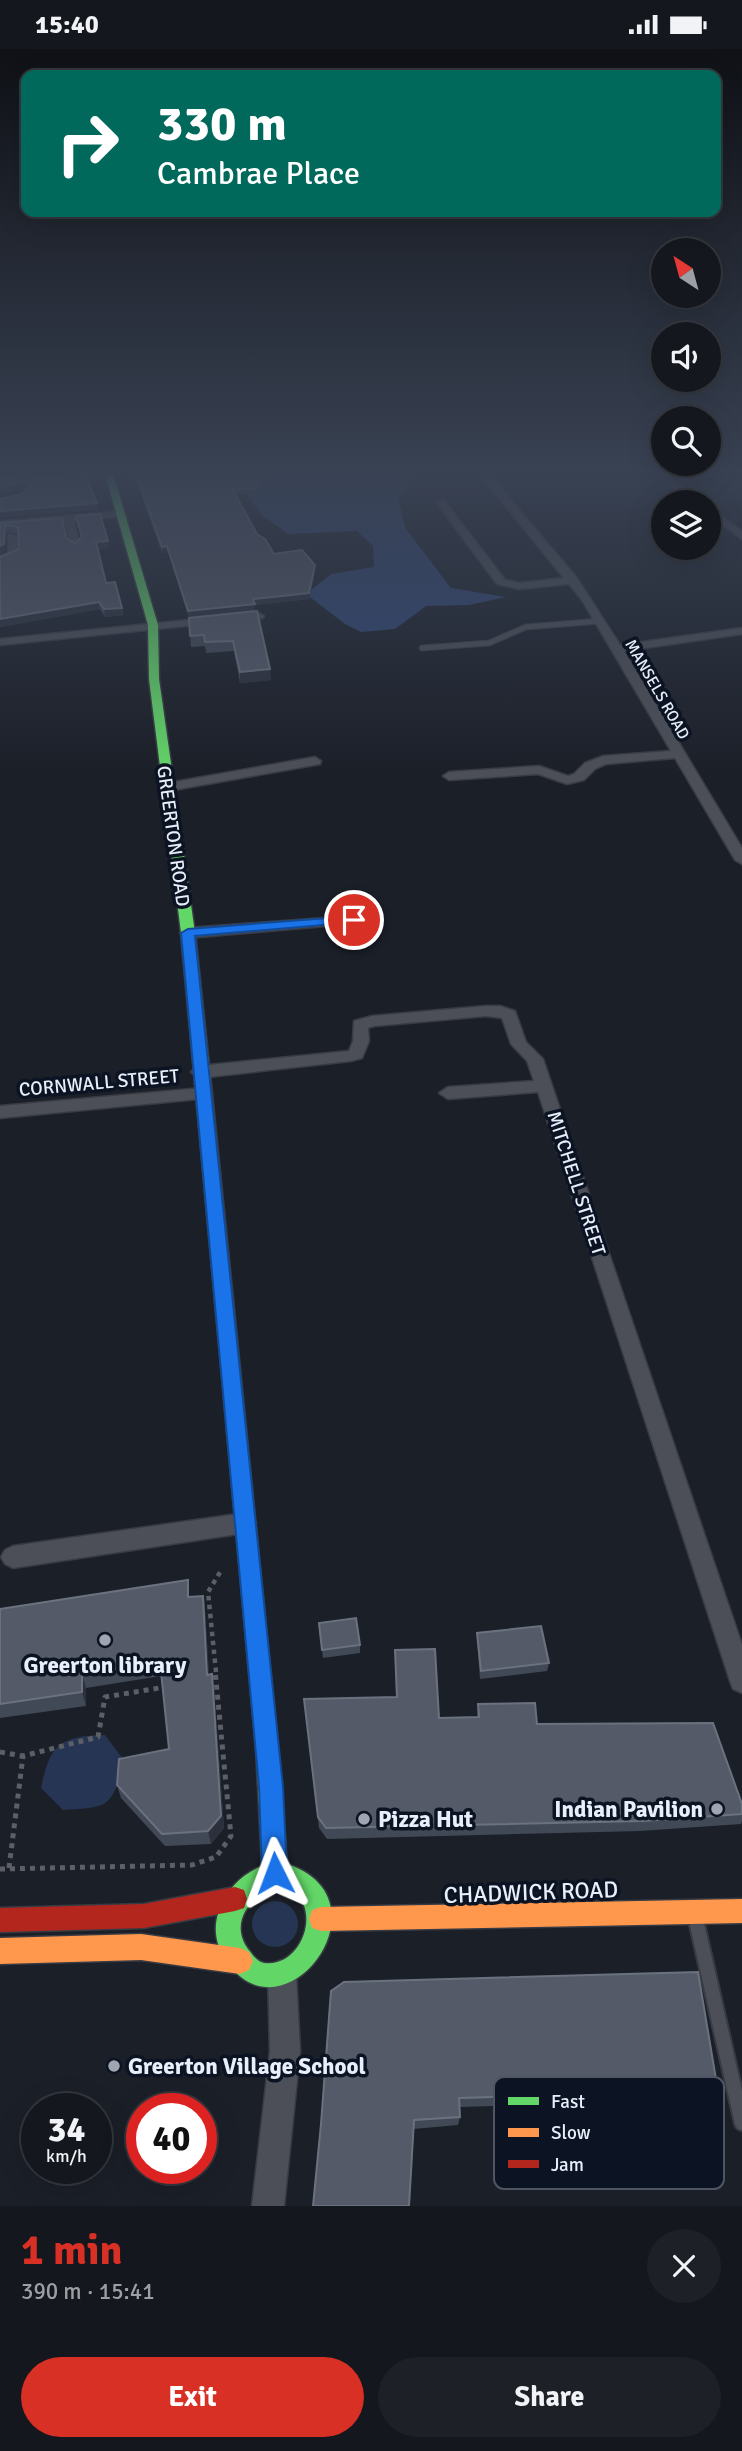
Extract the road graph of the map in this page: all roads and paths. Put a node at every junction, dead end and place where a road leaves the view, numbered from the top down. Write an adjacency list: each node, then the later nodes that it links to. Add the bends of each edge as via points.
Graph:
1 (139, 575): 7 (street, GREERTON ROAD)
2 (495, 575): 4 (street, via 501,582 527,586)
3 (569, 575): 4 (street, MANSELS ROAD)
4 (573, 580): 6 (street, MANSELS ROAD)
5 (259, 616): 7 (street)
6 (600, 621): 10 (lane, via 526,627 489,642); 11 (street, MANSELS ROAD)
7 (153, 625): 9 (street); 15 (street, GREERTON ROAD, via 154,679)
8 (742, 631): 11 (street)
9 (0, 642)
10 (422, 648)
11 (617, 649): 12 (street, MANSELS ROAD)
12 (677, 754): 14 (street, via 603,760 567,780 540,770); 16 (street, MANSELS ROAD)
13 (315, 761): 15 (street)
14 (449, 776)
15 (168, 787): 18 (street, GREERTON ROAD)
16 (742, 860)
17 (354, 920): 18 (street)
18 (188, 933): 19 (street, GREERTON ROAD)
19 (199, 1072): 20 (street, MITCHELL STREET, via 351,1056 361,1041 360,1025 372,1021 500,1011 509,1015 519,1044 535,1059); 22 (street, GREERTON ROAD)
20 (544, 1086): 21 (street); 28 (street, MITCHELL STREET)
21 (448, 1093)
22 (203, 1094): 23 (street, CORNWALL STREET); 24 (street, GREERTON ROAD)
23 (0, 1112)
24 (234, 1525): 25 (street); 26 (path, via 226,1563 208,1592); 34 (street, GREERTON ROAD, via 271,1787)
25 (13, 1557)
26 (215, 1678): 27 (path); 32 (path, via 231,1836 212,1861)
27 (202, 1681)
28 (742, 1681)
29 (174, 1685): 31 (path, via 105,1697 98,1737)
30 (0, 1752): 31 (path)
31 (23, 1756): 32 (path)
32 (9, 1868): 33 (path)
33 (0, 1869)
34 (275, 1873): 35 (street, via 252,1881); 38 (street, via 289,1875 311,1891)
35 (235, 1899): 39 (street, via 144,1916); 41 (street, via 228,1932)
36 (742, 1911): 37 (street, CHADWICK ROAD)
37 (694, 1912): 38 (street, CHADWICK ROAD); 43 (lane)
38 (321, 1919): 42 (street, via 320,1934 306,1960)
39 (0, 1920)
40 (0, 1951): 41 (street, via 141,1947)
41 (240, 1961): 42 (street, via 259,1973)
42 (282, 1974): 44 (street, via 285,2051)
43 (742, 2123)
44 (268, 2206)

